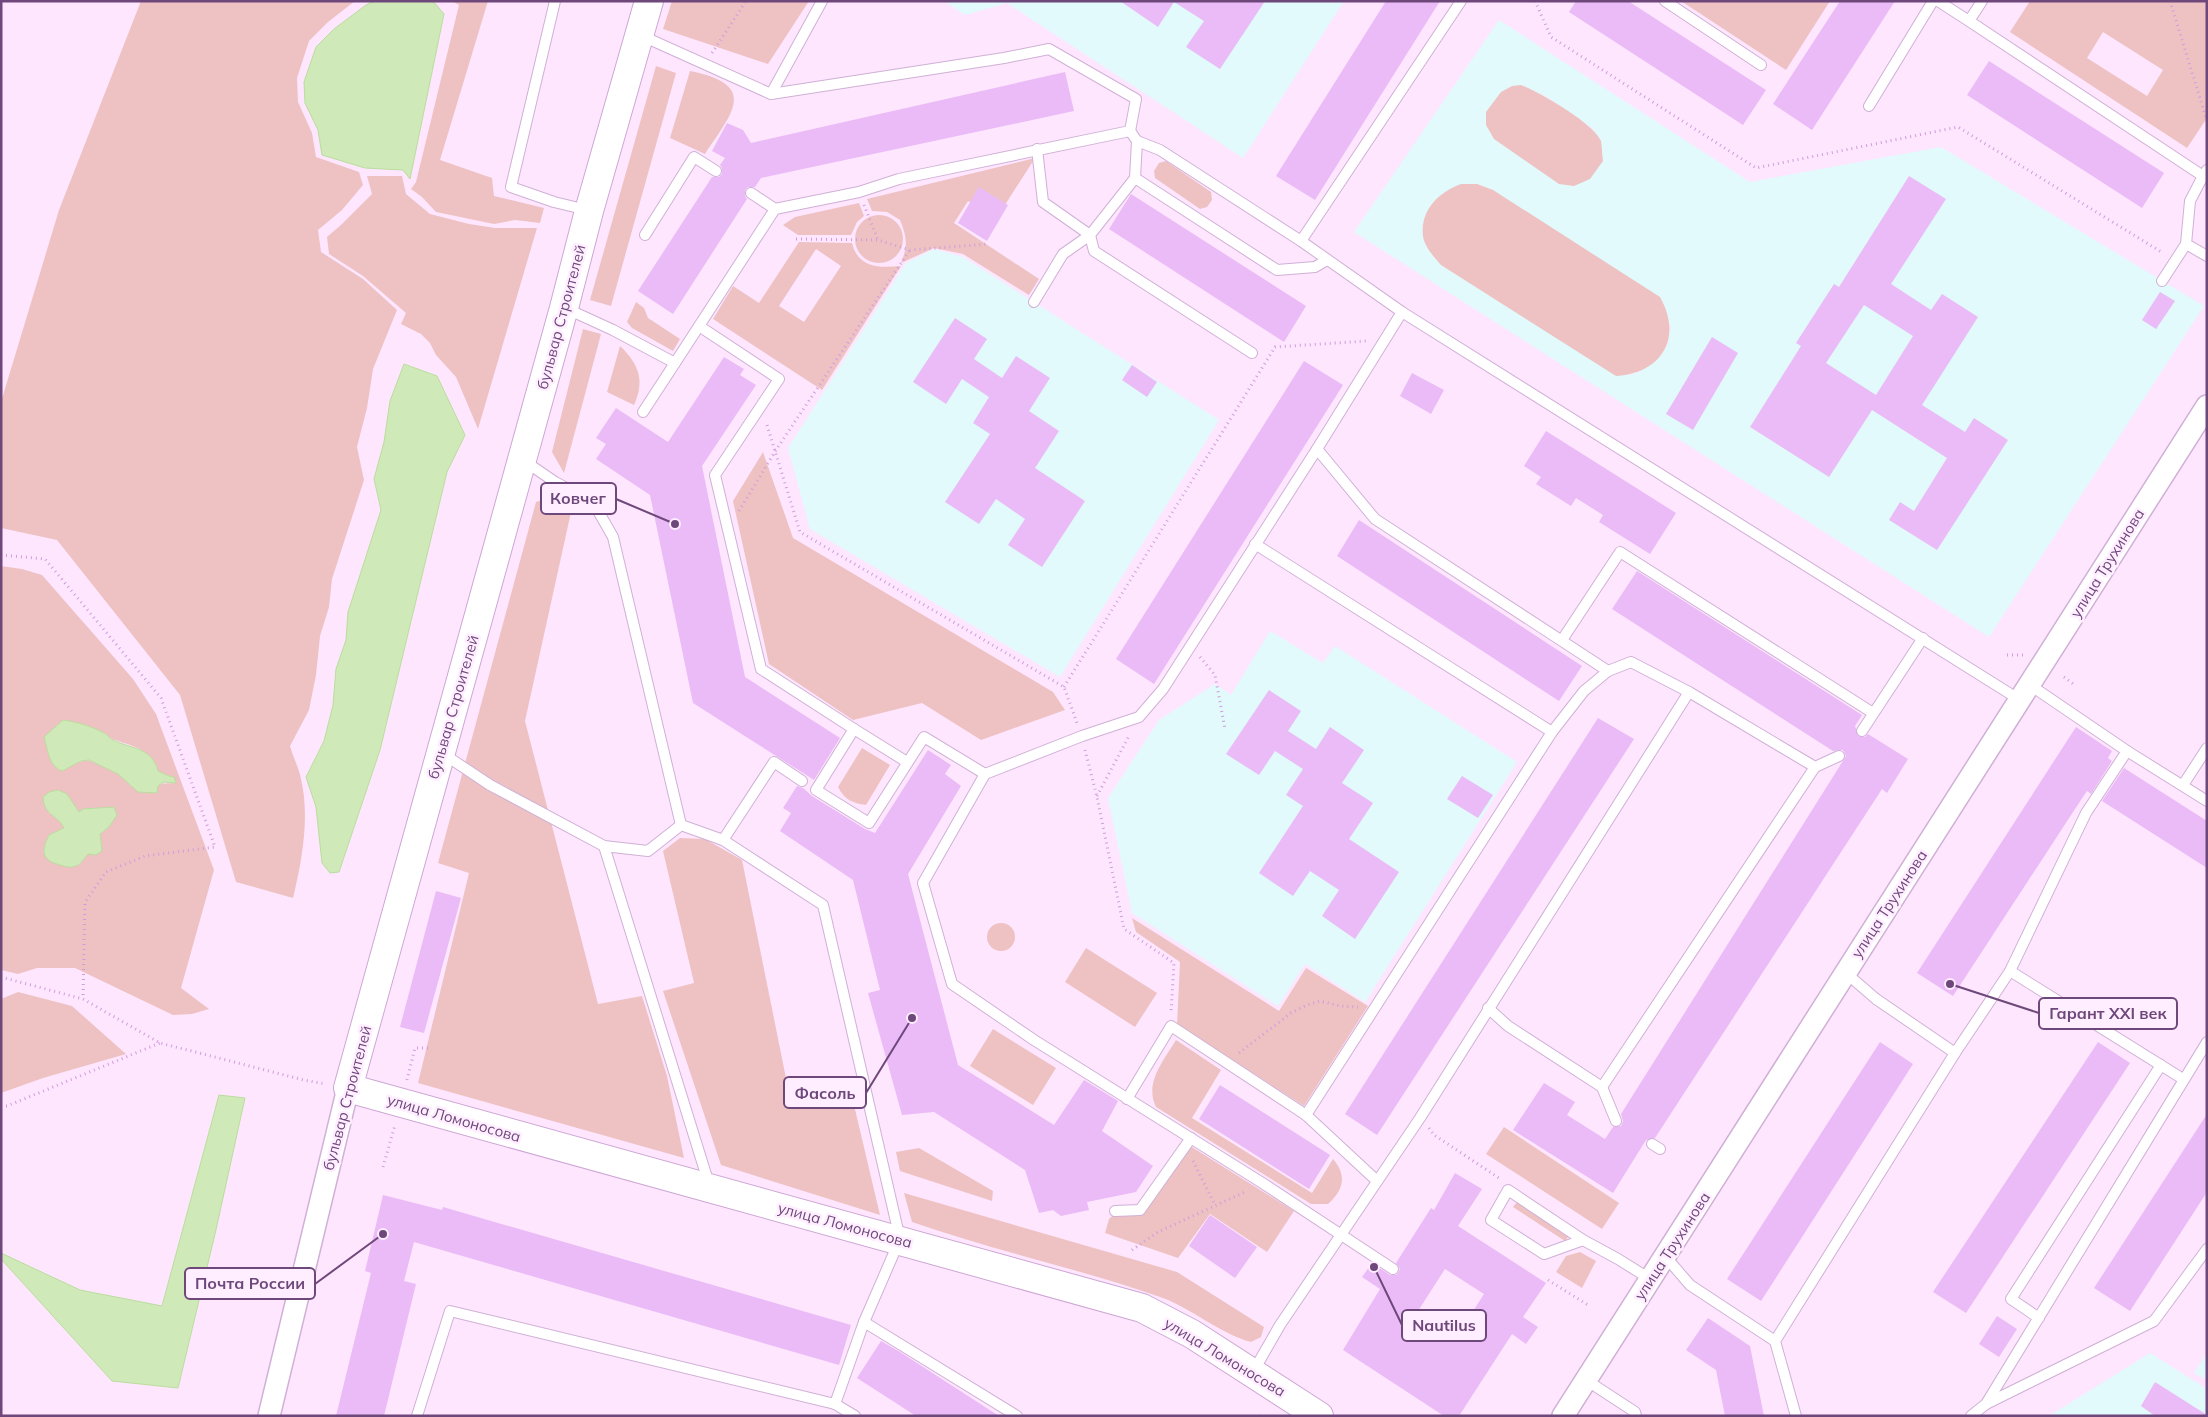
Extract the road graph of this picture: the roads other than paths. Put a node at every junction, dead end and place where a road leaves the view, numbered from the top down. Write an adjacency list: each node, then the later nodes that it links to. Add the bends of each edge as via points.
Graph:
1 (555, 1): 22 (lane, via 510,187)
2 (649, 1): 10 (street, бульвар Строителей)
3 (822, 1): 12 (lane)
4 (1461, 1): 25 (lane)
5 (1665, 1): 11 (lane)
6 (1933, 1): 13 (lane)
7 (1938, 1): 9 (lane)
8 (1982, 1): 9 (lane)
9 (1969, 21): 18 (lane)
10 (639, 35): 12 (lane); 22 (street, бульвар Строителей)
11 (1762, 65)
12 (771, 94): 14 (lane, via 1049,49 1136,99)
13 (1869, 106)
14 (1130, 131): 15 (lane); 16 (lane)
15 (1137, 141): 19 (lane); 25 (lane, via 1160,150)
16 (1037, 149): 21 (lane); 24 (lane, via 1043,202)
17 (716, 171): 23 (lane, via 694,157)
18 (2205, 173): 26 (lane, via 2190,201)
19 (1135, 178): 24 (lane); 28 (lane, via 1277,270 1315,268)
20 (751, 193): 21 (lane)
21 (775, 209): 33 (lane)
22 (589, 211): 31 (street, бульвар Строителей)
23 (645, 235)
24 (1090, 235): 30 (lane, via 1063,254); 34 (lane, via 1094,252)
25 (1301, 241): 28 (lane)
26 (2186, 244): 27 (lane); 29 (lane)
27 (2207, 256)
28 (1327, 260): 32 (lane)
29 (2162, 281)
30 (1034, 302)
31 (564, 308): 35 (lane); 39 (street, бульвар Строителей)
32 (1402, 312): 38 (lane); 41 (lane)
33 (699, 326): 35 (lane); 47 (lane, via 779,379 715,475 761,669)
34 (1252, 353)
35 (675, 363): 37 (lane)
36 (2207, 406): 45 (street, улица Трухинова)
37 (643, 412)
38 (1317, 449): 40 (lane); 42 (lane, via 1375,519)
39 (522, 459): 52 (street, бульвар Строителей); 60 (lane, via 555,482 593,502 613,537)
40 (1255, 544): 49 (lane); 56 (lane, via 1163,689 1139,718 1082,736)
41 (1924, 638): 45 (lane); 46 (lane)
42 (1562, 640): 43 (lane); 46 (lane, via 1620,552)
43 (1608, 671): 44 (lane, via 1631,662); 49 (lane, via 1584,691)
44 (1689, 692): 55 (lane); 65 (lane)
45 (2025, 692): 51 (lane); 64 (street, улица Трухинова)
46 (1873, 713): 48 (lane)
47 (854, 729): 54 (lane); 57 (lane)
48 (1862, 731)
49 (1552, 732): 73 (lane)
50 (2207, 748): 58 (lane)
51 (2127, 751): 58 (lane); 63 (lane, via 2086,813)
52 (440, 752): 62 (lane, via 490,785); 71 (street, бульвар Строителей)
53 (1839, 756): 55 (lane)
54 (907, 762): 56 (lane, via 924,736); 57 (lane, via 869,823)
55 (1815, 767): 70 (lane)
56 (985, 774): 72 (lane, via 923,883 952,984)
57 (809, 785): 61 (lane, via 774,762)
58 (2183, 785): 59 (lane)
59 (2207, 801)
60 (681, 825): 61 (lane); 62 (lane, via 648,851)
61 (723, 840): 80 (lane, via 823,905)
62 (604, 846): 77 (lane)
63 (2010, 971): 67 (lane); 68 (lane)
64 (1846, 973): 67 (lane, via 1876,999); 83 (street, улица Трухинова)
65 (1488, 1008): 70 (lane, via 1508,1026); 76 (lane)
66 (2207, 1042): 69 (lane)
67 (1955, 1053): 88 (lane)
68 (2161, 1065): 69 (lane); 86 (lane, via 2011,1299)
69 (2183, 1079): 86 (lane)
70 (1602, 1086): 74 (lane)
71 (348, 1088): 77 (street, улица Ломоносова); 95 (street, бульвар Строителей)
72 (1127, 1099): 73 (lane, via 1171,1026); 75 (lane)
73 (1306, 1115): 76 (lane)
74 (1616, 1121)
75 (1191, 1138): 78 (lane, via 1140,1210); 79 (lane)
76 (1377, 1181): 79 (lane)
77 (711, 1190): 80 (street, улица Ломоносова)
78 (1115, 1211)
79 (1342, 1234): 84 (lane); 89 (lane, via 1280,1325)
80 (900, 1239): 87 (lane); 89 (street, улица Ломоносова, via 1142,1308)
81 (1583, 1240): 81 (lane, via 1508,1190 1491,1220 1544,1254); 85 (lane)
82 (2207, 1248): 92 (lane, via 2154,1321)
83 (1665, 1256): 85 (street, улица Трухинова); 88 (lane, via 1690,1285)
84 (1393, 1269)
85 (1650, 1279): 90 (street, улица Трухинова)
86 (2039, 1318): 92 (lane)
87 (864, 1322): 91 (lane); 98 (lane)
88 (1775, 1342): 100 (lane)
89 (1253, 1372): 94 (street, улица Ломоносова)
90 (1586, 1380): 93 (street, улица Трухинова); 99 (lane, via 1635,1412)
91 (835, 1404): 96 (lane, via 450,1311); 97 (lane)
92 (1986, 1404): 101 (lane)
93 (1569, 1411)
94 (1314, 1415)
95 (269, 1416)
96 (417, 1416)
97 (855, 1416)
98 (1017, 1416)
99 (1636, 1416)
100 (1796, 1416)
101 (1971, 1416)

